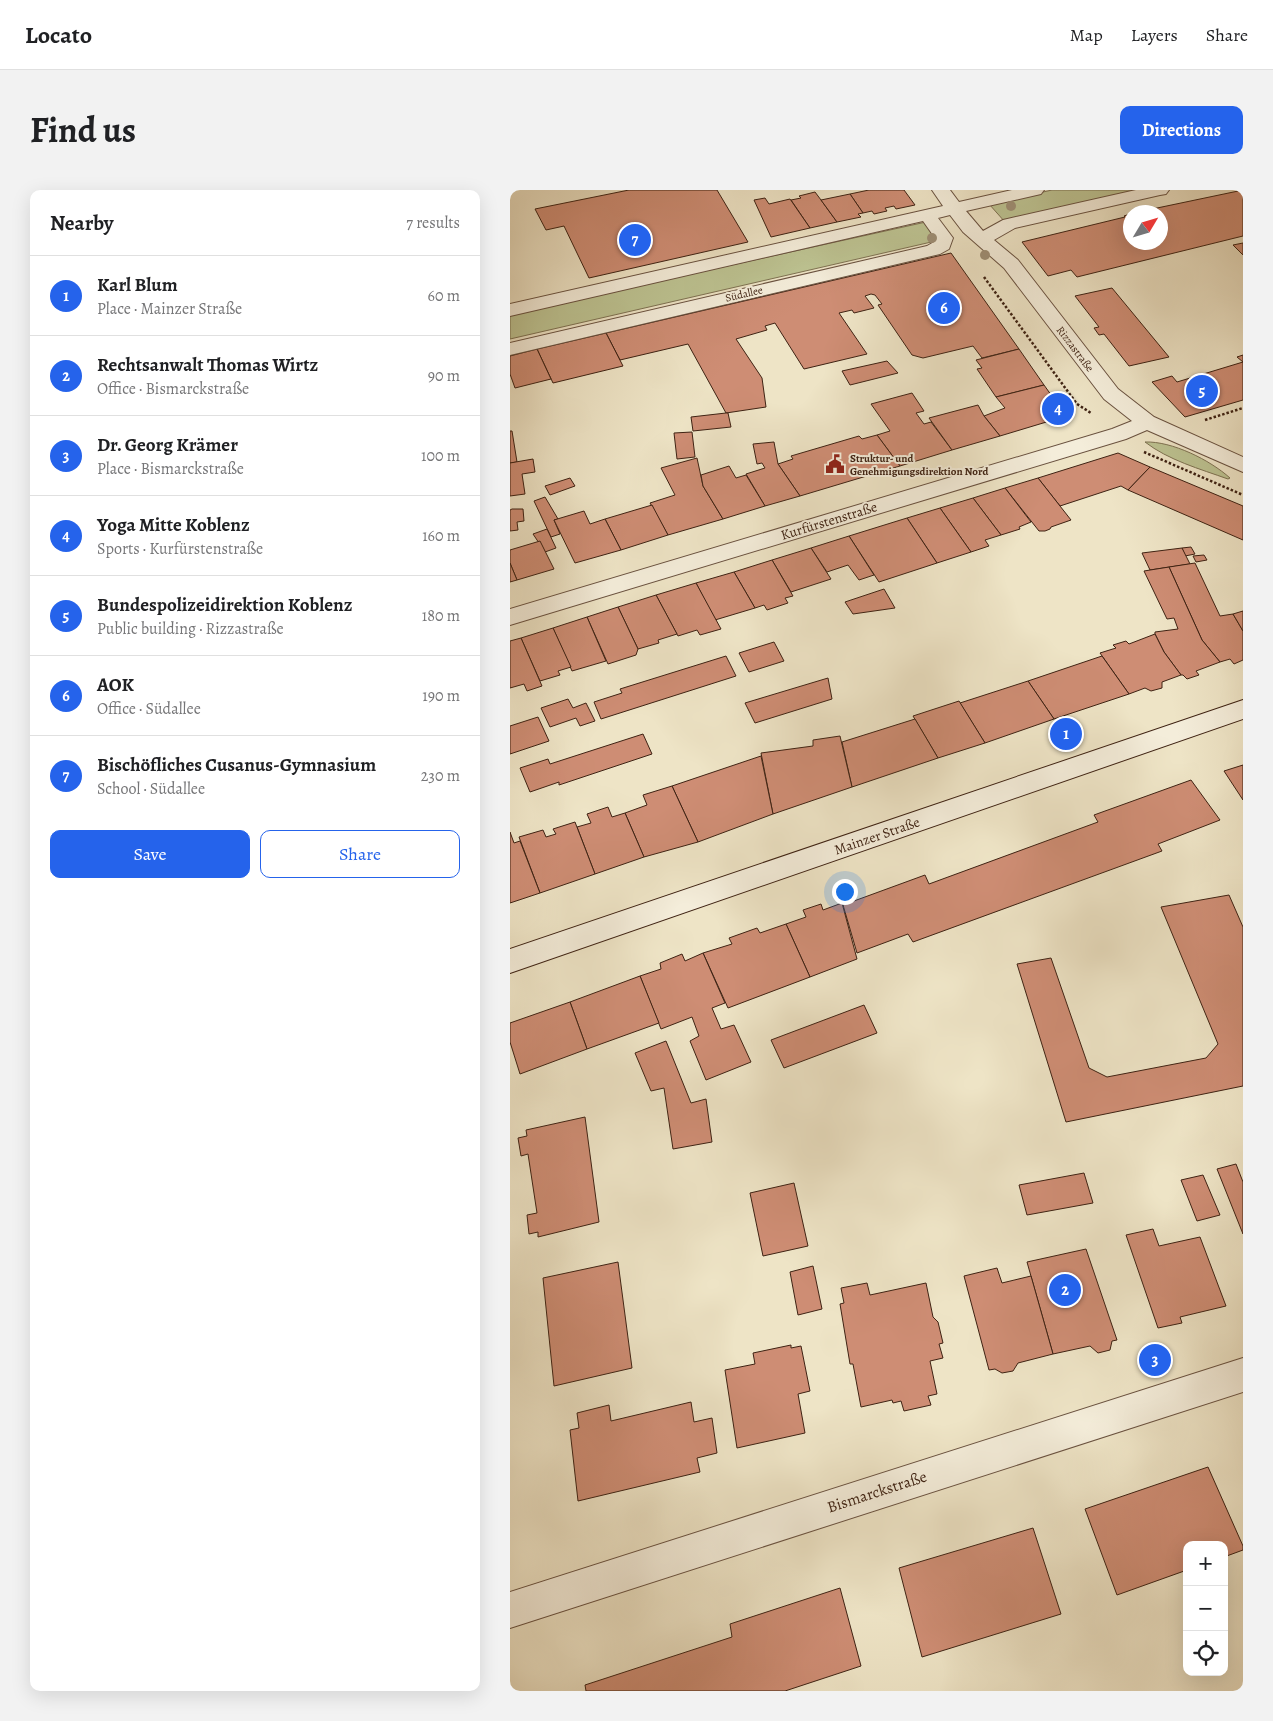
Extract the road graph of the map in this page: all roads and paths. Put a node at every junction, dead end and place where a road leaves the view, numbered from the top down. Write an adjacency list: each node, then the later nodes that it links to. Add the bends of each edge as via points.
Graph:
1 (941, 190): 4 (street, Rizzastraße)
2 (1035, 190): 4 (street)
3 (1160, 190): 6 (street, via 1009,224)
4 (954, 208): 5 (street); 6 (street, Rizzastraße)
5 (928, 216): 8 (street); 9 (street, Südallee, via 944,238 942,245 933,250)
6 (981, 239): 11 (street, Rizzastraße, via 1011,264 1106,388)
7 (980, 273): 10 (path, via 1077,404)
8 (510, 310)
9 (510, 349)
10 (1094, 414)
11 (1147, 422): 14 (street, Rizzastraße); 16 (street, Kurfürstenstraße, via 1119,434)
12 (1243, 442): 14 (street)
13 (1138, 450): 15 (path)
14 (1236, 462)
15 (1243, 495)
16 (510, 617)
17 (1243, 709): 18 (street, Mainzer Straße)
18 (510, 961)
19 (1243, 1374): 20 (street, Bismarckstraße)
20 (510, 1610)

